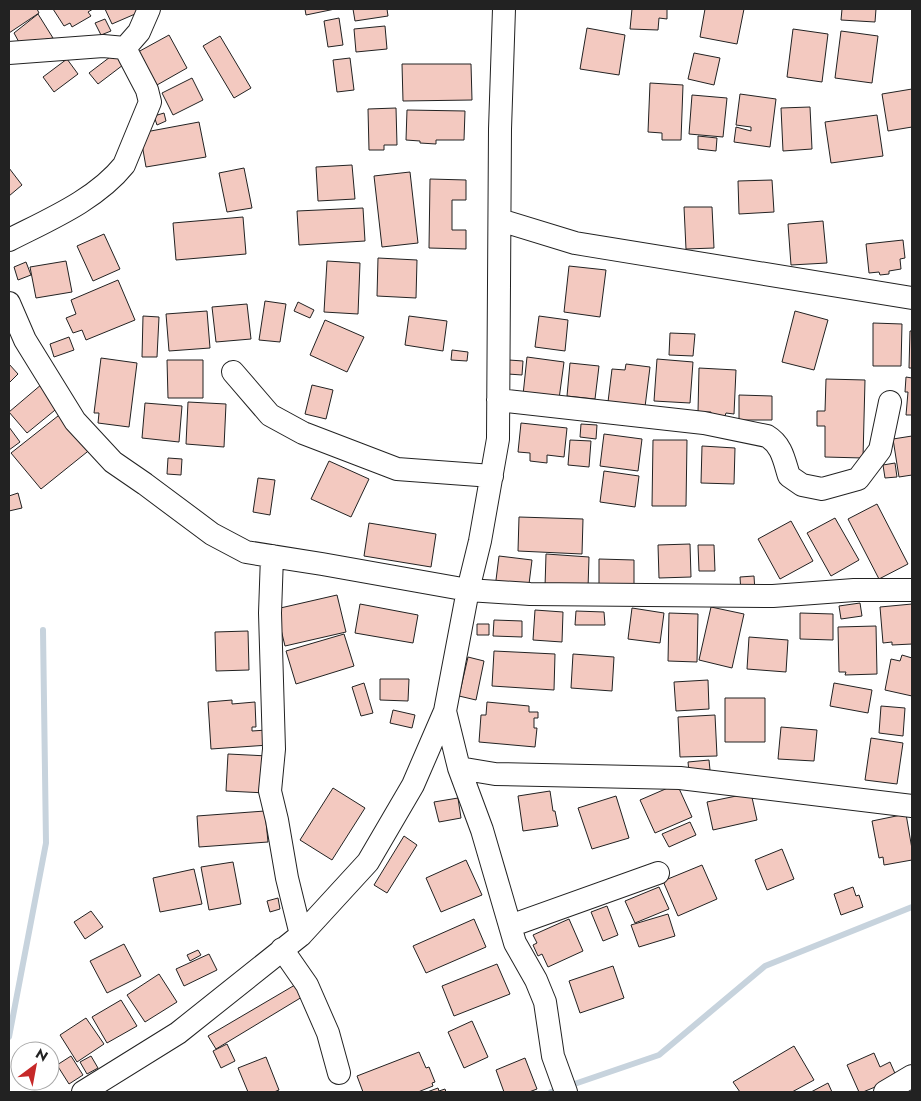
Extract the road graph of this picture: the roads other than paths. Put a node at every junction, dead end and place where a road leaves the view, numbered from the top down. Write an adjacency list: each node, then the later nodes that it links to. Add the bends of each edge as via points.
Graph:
1 (149, 9): 3 (street, via 139,32)
2 (504, 9): 5 (street)
3 (124, 48): 4 (street, via 103,46); 6 (street, via 147,90 150,102 124,165 89,196)
4 (9, 53)
5 (500, 220): 7 (street, via 575,243); 10 (street)
6 (9, 240)
7 (912, 298)
8 (9, 303): 13 (street, via 25,340 75,421 113,462 212,534 246,552)
9 (233, 372): 12 (street, via 270,415 303,433 397,469)
10 (498, 400): 11 (street, via 704,423 767,436 780,449 789,476 802,485 822,489 858,479 868,468 880,450); 12 (street, via 498,439)
11 (890, 402)
12 (492, 476): 14 (street)
13 (272, 556): 14 (street); 21 (street, via 270,613 274,749 270,791)
14 (468, 590): 15 (street, via 530,594 753,596); 16 (street)
15 (912, 590)
16 (445, 712): 17 (street); 21 (street, via 413,785 368,862)
17 (459, 768): 18 (street, via 495,774 680,778); 20 (street, via 482,830)
18 (912, 806)
19 (658, 873): 20 (street)
20 (510, 926): 26 (street, via 515,943 545,1002 554,1056)
21 (300, 935): 22 (street)
22 (282, 949): 23 (street, via 307,985 328,1033); 25 (street, via 178,1033)
23 (339, 1073)
24 (912, 1076): 27 (street)
25 (84, 1092)
26 (566, 1092)
27 (885, 1092)

